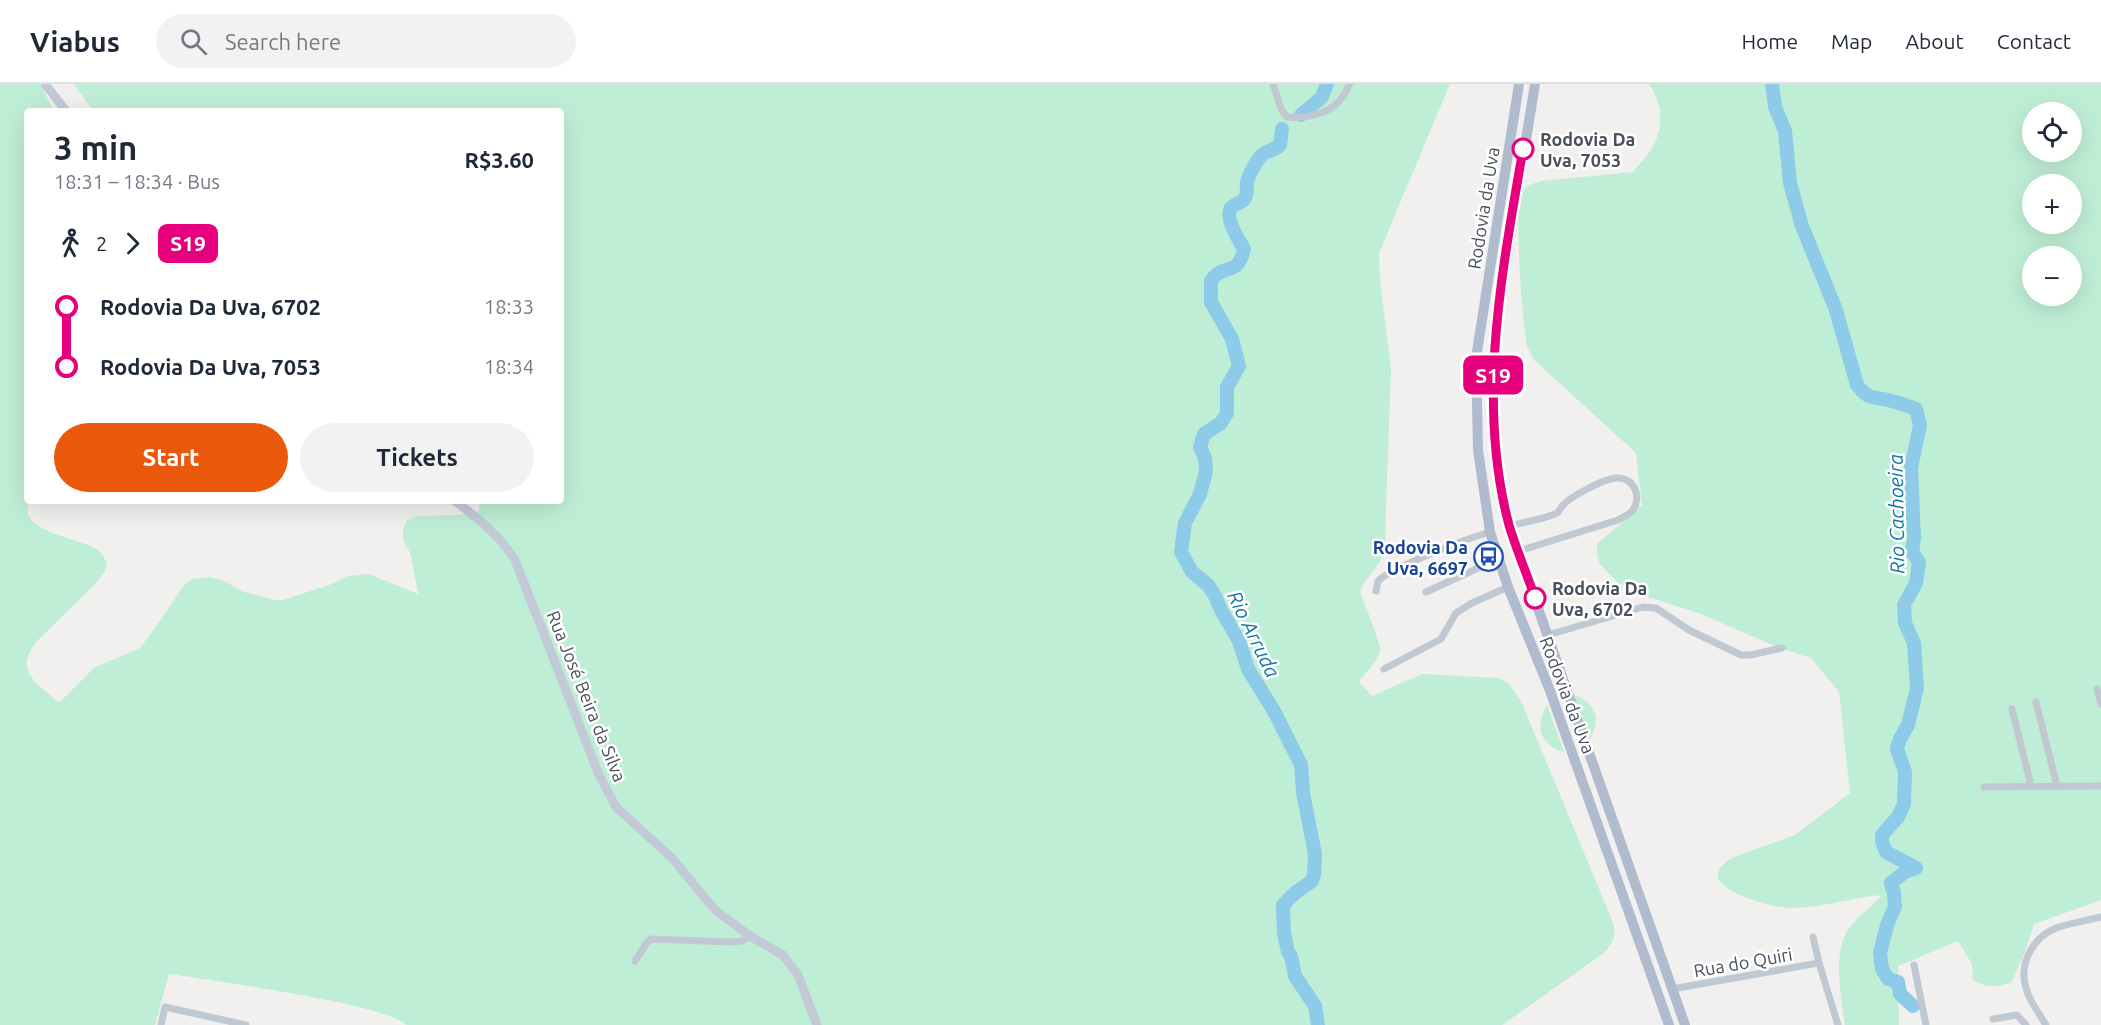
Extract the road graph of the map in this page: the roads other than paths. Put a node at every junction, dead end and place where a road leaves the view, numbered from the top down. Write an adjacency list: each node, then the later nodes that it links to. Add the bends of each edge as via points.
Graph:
1 (45, 84): 6 (street)
2 (1273, 84): 3 (street, via 1281,109 1287,117 1298,118 1328,110 1340,101)
3 (1350, 84)
4 (1519, 84): 9 (main road, Rodovia da Uva, via 1476,358 1478,450)
5 (1535, 84): 8 (main road, Rodovia da Uva, via 1500,297 1492,390 1497,461)
6 (64, 108)
7 (459, 504): 27 (street, Rua José Beira da Silva, via 489,526 514,560 599,775 616,807 672,858 715,910)
8 (1509, 525): 10 (main road, Rodovia da Uva); 10 (street, via 1558,513 1564,504 1605,480 1626,479 1636,489 1635,505 1628,515)
9 (1490, 532): 11 (main road, Rodovia da Uva); 13 (street, via 1390,573 1378,581)
10 (1519, 551): 15 (main road, Rodovia da Uva)
11 (1498, 559): 12 (main road, Rodovia da Uva); 14 (street)
12 (1508, 587): 17 (street, via 1456,613 1441,639); 38 (main road, Rodovia da Uva, via 1549,687)
13 (1376, 591)
14 (1426, 592)
15 (1548, 635): 16 (street, via 1643,607 1656,608 1689,630 1741,655); 32 (main road, Rodovia da Uva)
16 (1782, 648)
17 (1384, 669)
18 (2097, 688): 20 (street)
19 (2036, 702): 23 (street)
20 (2101, 704)
21 (2012, 709): 22 (street)
22 (2031, 786): 23 (street); 25 (street)
23 (2057, 786): 24 (street)
24 (2101, 786)
25 (1984, 787)
26 (2101, 917): 43 (street, via 2054,929 2034,942 2025,961 2024,983)
27 (750, 936): 29 (street, via 731,942 652,939); 37 (street, Rua José Beira da Silva, via 783,955 798,975)
28 (1813, 937): 30 (street, Rua do Quiri)
29 (635, 961)
30 (1819, 963): 32 (street, Rua do Quiri); 40 (street, Rua do Quiri)
31 (1914, 964): 41 (street)
32 (1672, 989): 39 (main road, Rodovia da Uva)
33 (1994, 1019): 42 (street, via 2017,1015)
34 (225, 1023): 35 (street, via 165,1007); 36 (street)
35 (161, 1025)
36 (246, 1025)
37 (817, 1025)
38 (1669, 1025)
39 (1684, 1025)
40 (1838, 1025)
41 (1926, 1025)
42 (2026, 1025)
43 (2045, 1025)

